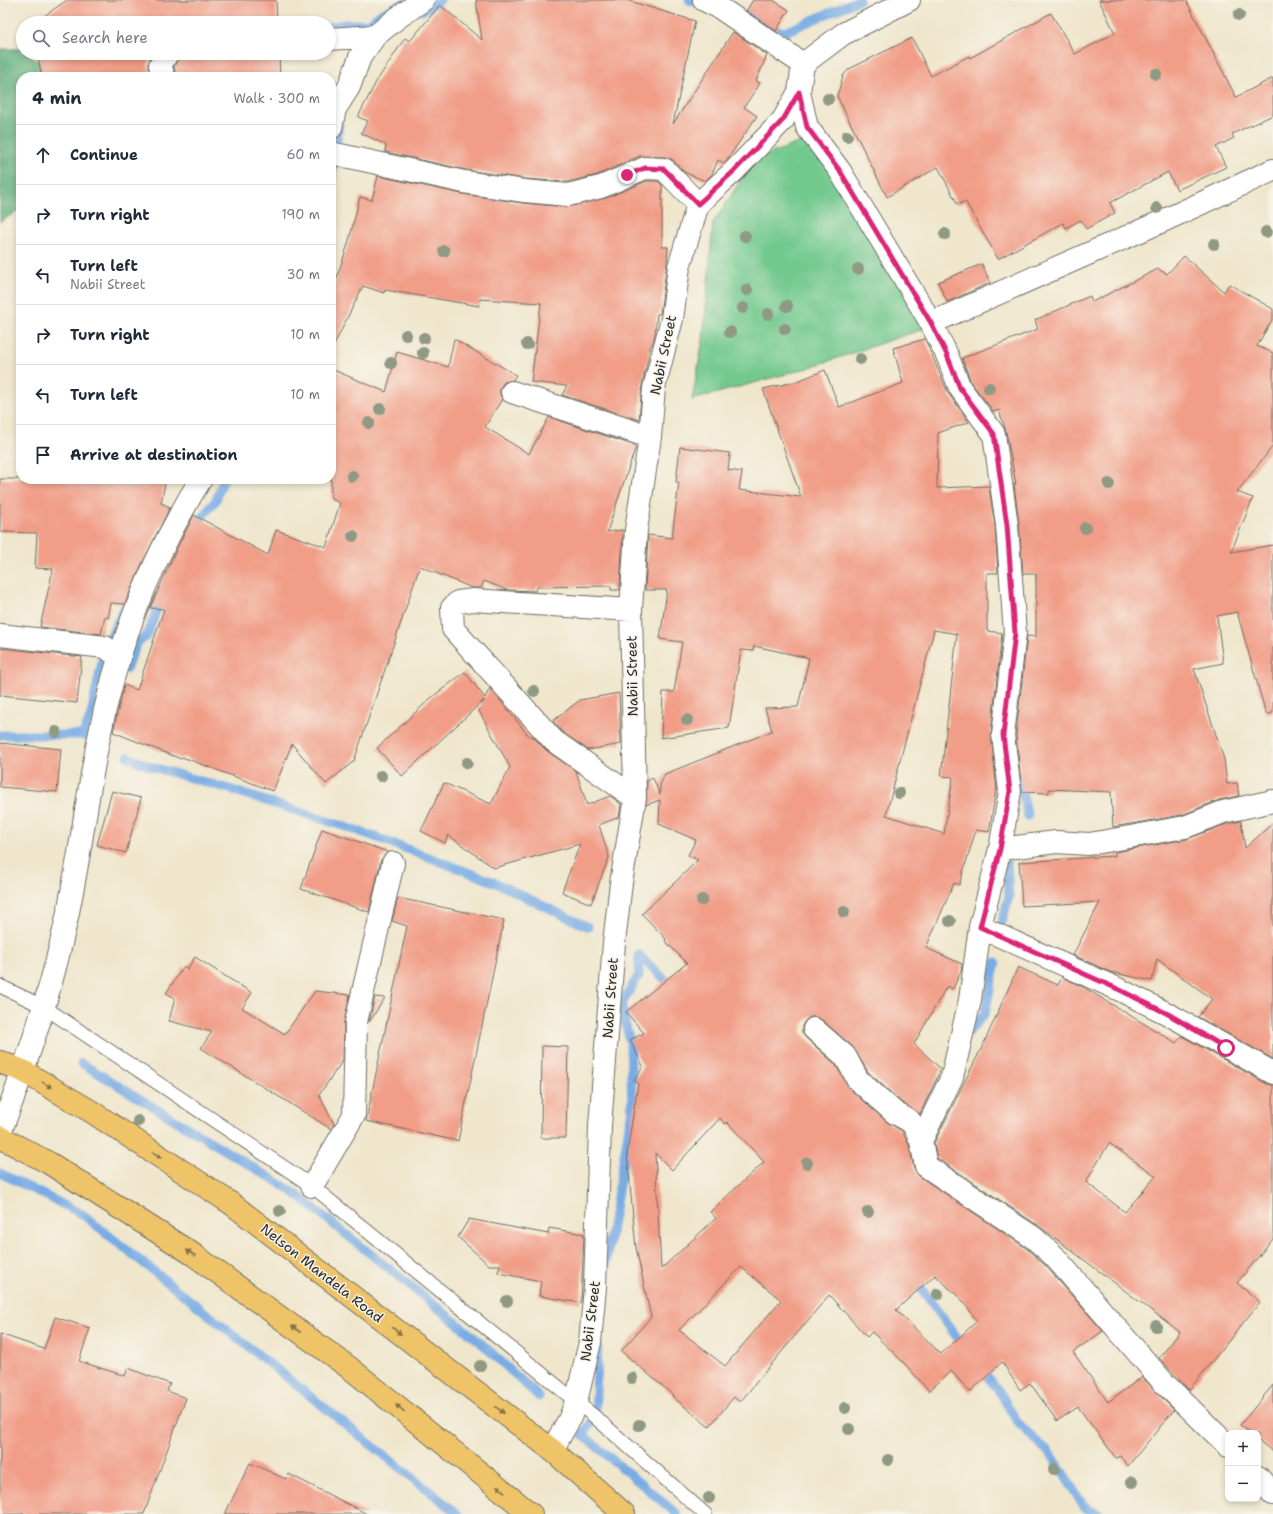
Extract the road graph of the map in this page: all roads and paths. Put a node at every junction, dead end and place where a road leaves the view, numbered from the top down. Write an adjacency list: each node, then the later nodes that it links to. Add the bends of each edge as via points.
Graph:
1 (423, 0): 4 (street)
2 (704, 0): 7 (street)
3 (909, 0): 7 (street, via 843,34)
4 (375, 36): 5 (street); 10 (street, via 360,57 349,87)
5 (336, 39)
6 (163, 60): 8 (street, via 160,65)
7 (803, 64): 9 (street)
8 (162, 72)
9 (799, 92): 13 (street, via 783,120); 14 (street, via 807,127 840,171)
10 (336, 107)
11 (336, 154): 13 (street, via 464,182 568,195 601,187 645,168 664,169)
12 (1273, 170): 14 (street)
13 (698, 204): 16 (street, Nabii Street, via 679,267 672,319 654,388)
14 (931, 323): 23 (street, via 960,388 994,434 1001,478 1015,633 1003,735 1010,791)
15 (512, 392): 16 (street)
16 (650, 437): 18 (street, Nabii Street, via 636,530)
17 (198, 484): 20 (street, via 161,550 144,589)
18 (631, 610): 21 (street, Nabii Street); 21 (street, via 474,600 458,602 452,608 454,629 554,741)
19 (0, 635): 20 (street, via 105,647)
20 (120, 658): 27 (street, via 98,740 62,938)
21 (635, 798): 36 (street, Nabii Street, via 614,943 600,1126 595,1287 590,1342)
22 (1273, 801): 23 (street, via 1223,812 1185,827 1132,837 1089,844 1056,842)
23 (1000, 849): 25 (street)
24 (393, 863): 35 (street, via 356,1022 354,1115)
25 (980, 927): 31 (street, via 1120,990); 34 (street, via 970,1000 952,1077)
26 (0, 986): 27 (lane)
27 (44, 1007): 30 (street); 35 (lane)
28 (814, 1029): 34 (street, via 846,1056 858,1080 895,1113 910,1121)
29 (0, 1062): 30 (main road, Nelson Mandela Road)
30 (23, 1071): 32 (street); 38 (main road, Nelson Mandela Road, one-way to 38, via 92,1112 232,1204)
31 (1273, 1073)
32 (0, 1133)
33 (0, 1137): 41 (main road, one-way to 33, via 351,1370 194,1255 49,1163)
34 (921, 1141): 37 (street, via 926,1166 1034,1238 1054,1256 1164,1383)
35 (312, 1186): 36 (lane)
36 (576, 1402): 38 (street, Nabii Street); 43 (lane)
37 (1225, 1443)
38 (552, 1450): 42 (main road, Nelson Mandela Road)
39 (1261, 1480): 40 (street)
40 (1273, 1494)
41 (532, 1514)
42 (624, 1514)
43 (705, 1514)

